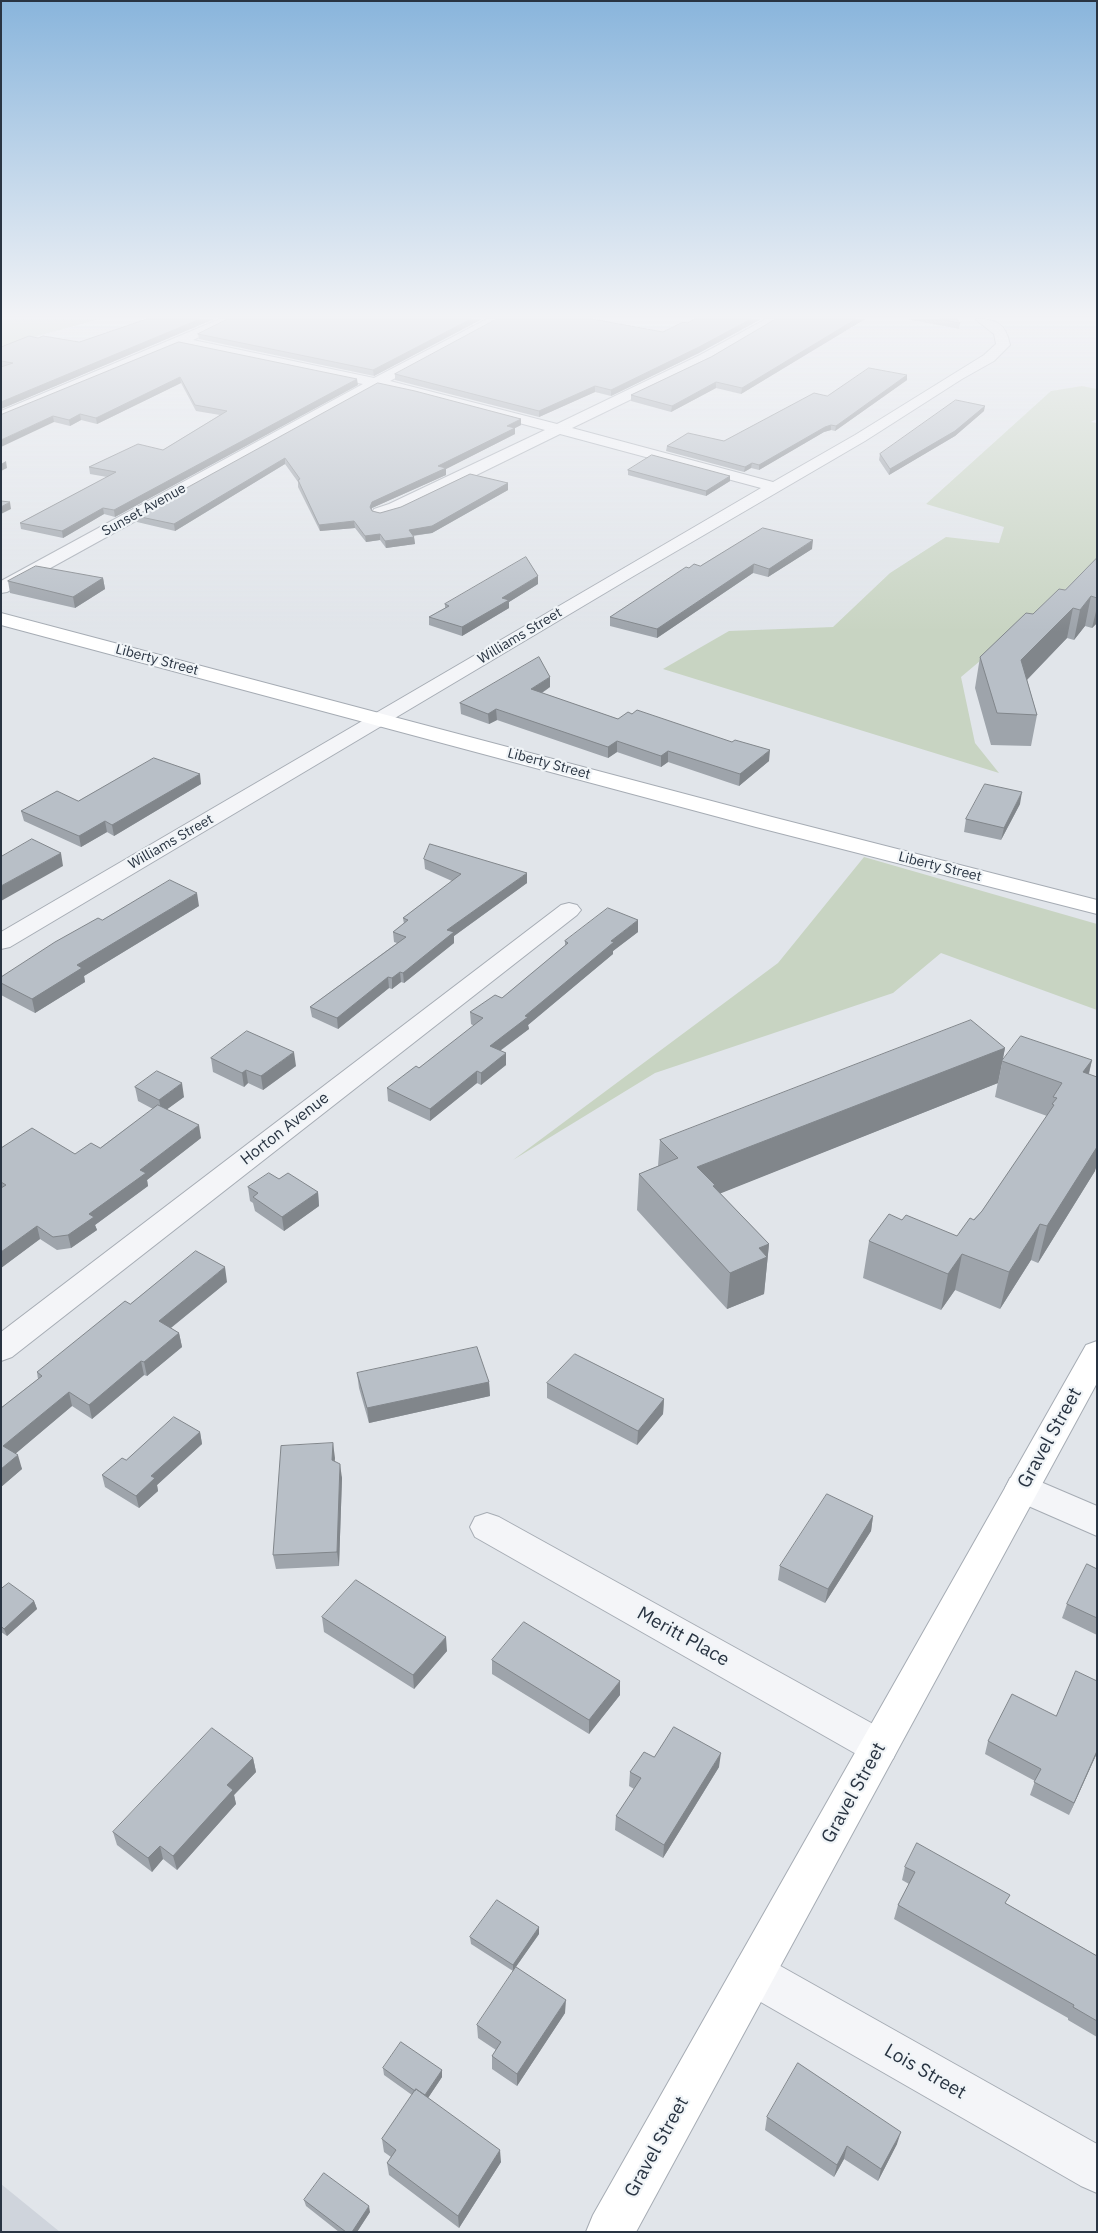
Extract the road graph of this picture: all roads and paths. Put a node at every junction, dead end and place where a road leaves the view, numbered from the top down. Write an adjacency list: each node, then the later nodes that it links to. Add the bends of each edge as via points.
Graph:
1 (302, 423): 8 (street, Sunset Avenue)
2 (538, 423): 5 (street)
3 (567, 423): 5 (street)
4 (883, 423): 6 (street, Williams Street)
5 (557, 428): 6 (street); 7 (street)
6 (774, 487): 10 (street, Williams Street)
7 (380, 513)
8 (1, 588)
9 (1, 619): 10 (main road, Liberty Street)
10 (380, 719): 11 (main road, Liberty Street); 13 (street, Williams Street)
11 (1097, 908)
12 (569, 910): 14 (street, Horton Avenue)
13 (1, 942)
14 (1, 1349)
15 (1097, 1353): 16 (main road, Gravel Street)
16 (1022, 1488): 17 (street); 19 (main road, Gravel Street)
17 (1097, 1522)
18 (487, 1527): 19 (street, Meritt Place)
19 (879, 1747): 20 (main road, Gravel Street)
20 (753, 1974): 21 (street, Lois Street); 22 (main road, Gravel Street)
21 (1097, 2170)
22 (610, 2232)

